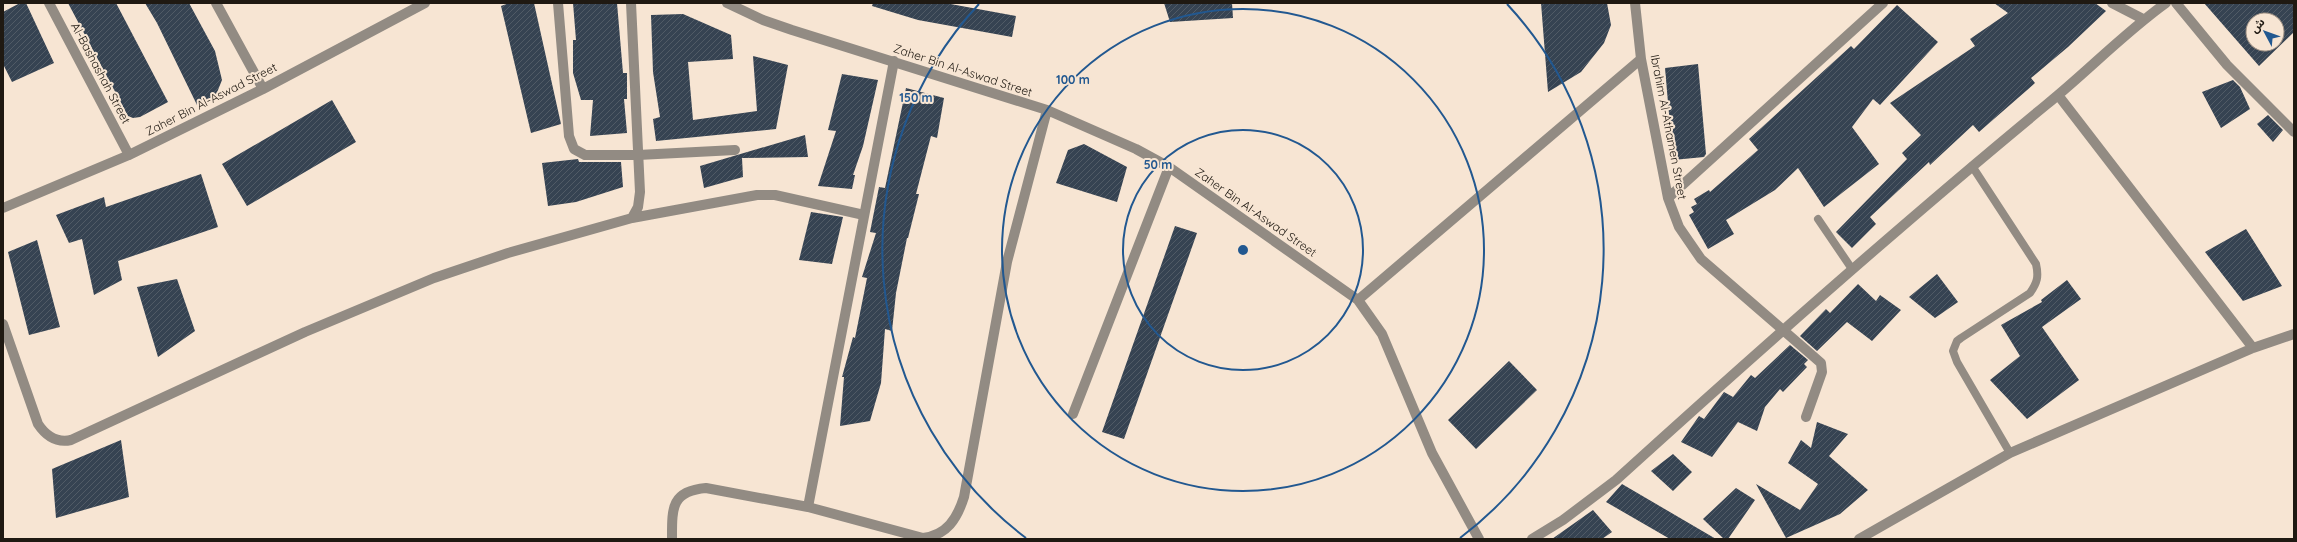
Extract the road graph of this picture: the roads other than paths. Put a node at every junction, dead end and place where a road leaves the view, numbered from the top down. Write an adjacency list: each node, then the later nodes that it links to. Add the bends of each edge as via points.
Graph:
1 (49, 3): 20 (street, Al-Bashashah Street)
2 (216, 3): 15 (street)
3 (425, 3): 15 (street, Zaher Bin Al-Aswad Street)
4 (558, 3): 21 (street, via 570,136 574,149 585,155)
5 (631, 3): 21 (street)
6 (727, 3): 14 (street, Zaher Bin Al-Aswad Street, via 778,25)
7 (1635, 3): 13 (street, Ibrahim Al-Athamen Street)
8 (1883, 3): 24 (street)
9 (2112, 3): 12 (street)
10 (2166, 3): 12 (street)
11 (2176, 3): 18 (street, via 2227,65)
12 (2143, 19): 16 (street)
13 (1641, 58): 24 (street, Ibrahim Al-Athamen Street); 30 (street)
14 (894, 61): 17 (street, Zaher Bin Al-Aswad Street); 26 (street)
15 (262, 88): 20 (street, Zaher Bin Al-Aswad Street)
16 (2058, 95): 22 (street); 34 (street)
17 (1047, 110): 23 (street, Zaher Bin Al-Aswad Street); 38 (street, via 1007,262 964,497 956,517 944,531 934,537 923,538)
18 (2294, 132)
19 (735, 150): 21 (street)
20 (130, 154): 25 (street, Zaher Bin Al-Aswad Street)
21 (638, 155): 27 (street, via 640,192 638,207)
22 (1972, 166): 29 (street); 37 (lane, via 2036,264 2039,275 2030,293 1961,338 1953,350)
23 (1170, 167): 30 (street, Zaher Bin Al-Aswad Street); 35 (street)
24 (1668, 198): 32 (street, Ibrahim Al-Athamen Street, via 1678,227 1701,259)
25 (3, 208)
26 (864, 215): 27 (street, via 775,196 757,195); 38 (street)
27 (632, 218): 31 (street, via 508,253 434,278 305,332 71,440 64,441 49,436 38,424)
28 (1818, 219): 29 (lane)
29 (1852, 270): 32 (street)
30 (1358, 300): 40 (street, Zaher Bin Al-Aswad Street, via 1382,334 1432,453)
31 (3, 324)
32 (1782, 331): 36 (street, Ibrahim Al-Athamen Street, via 1818,359 1822,366); 41 (street, via 1616,480 1563,520)
33 (2294, 334): 34 (street)
34 (2253, 348): 37 (street)
35 (1073, 414)
36 (1806, 417)
37 (2010, 453): 42 (street)
38 (808, 507): 39 (street, via 706,488 691,489 677,501)
39 (672, 539)
40 (1479, 539)
41 (1532, 539)
42 (1859, 539)

